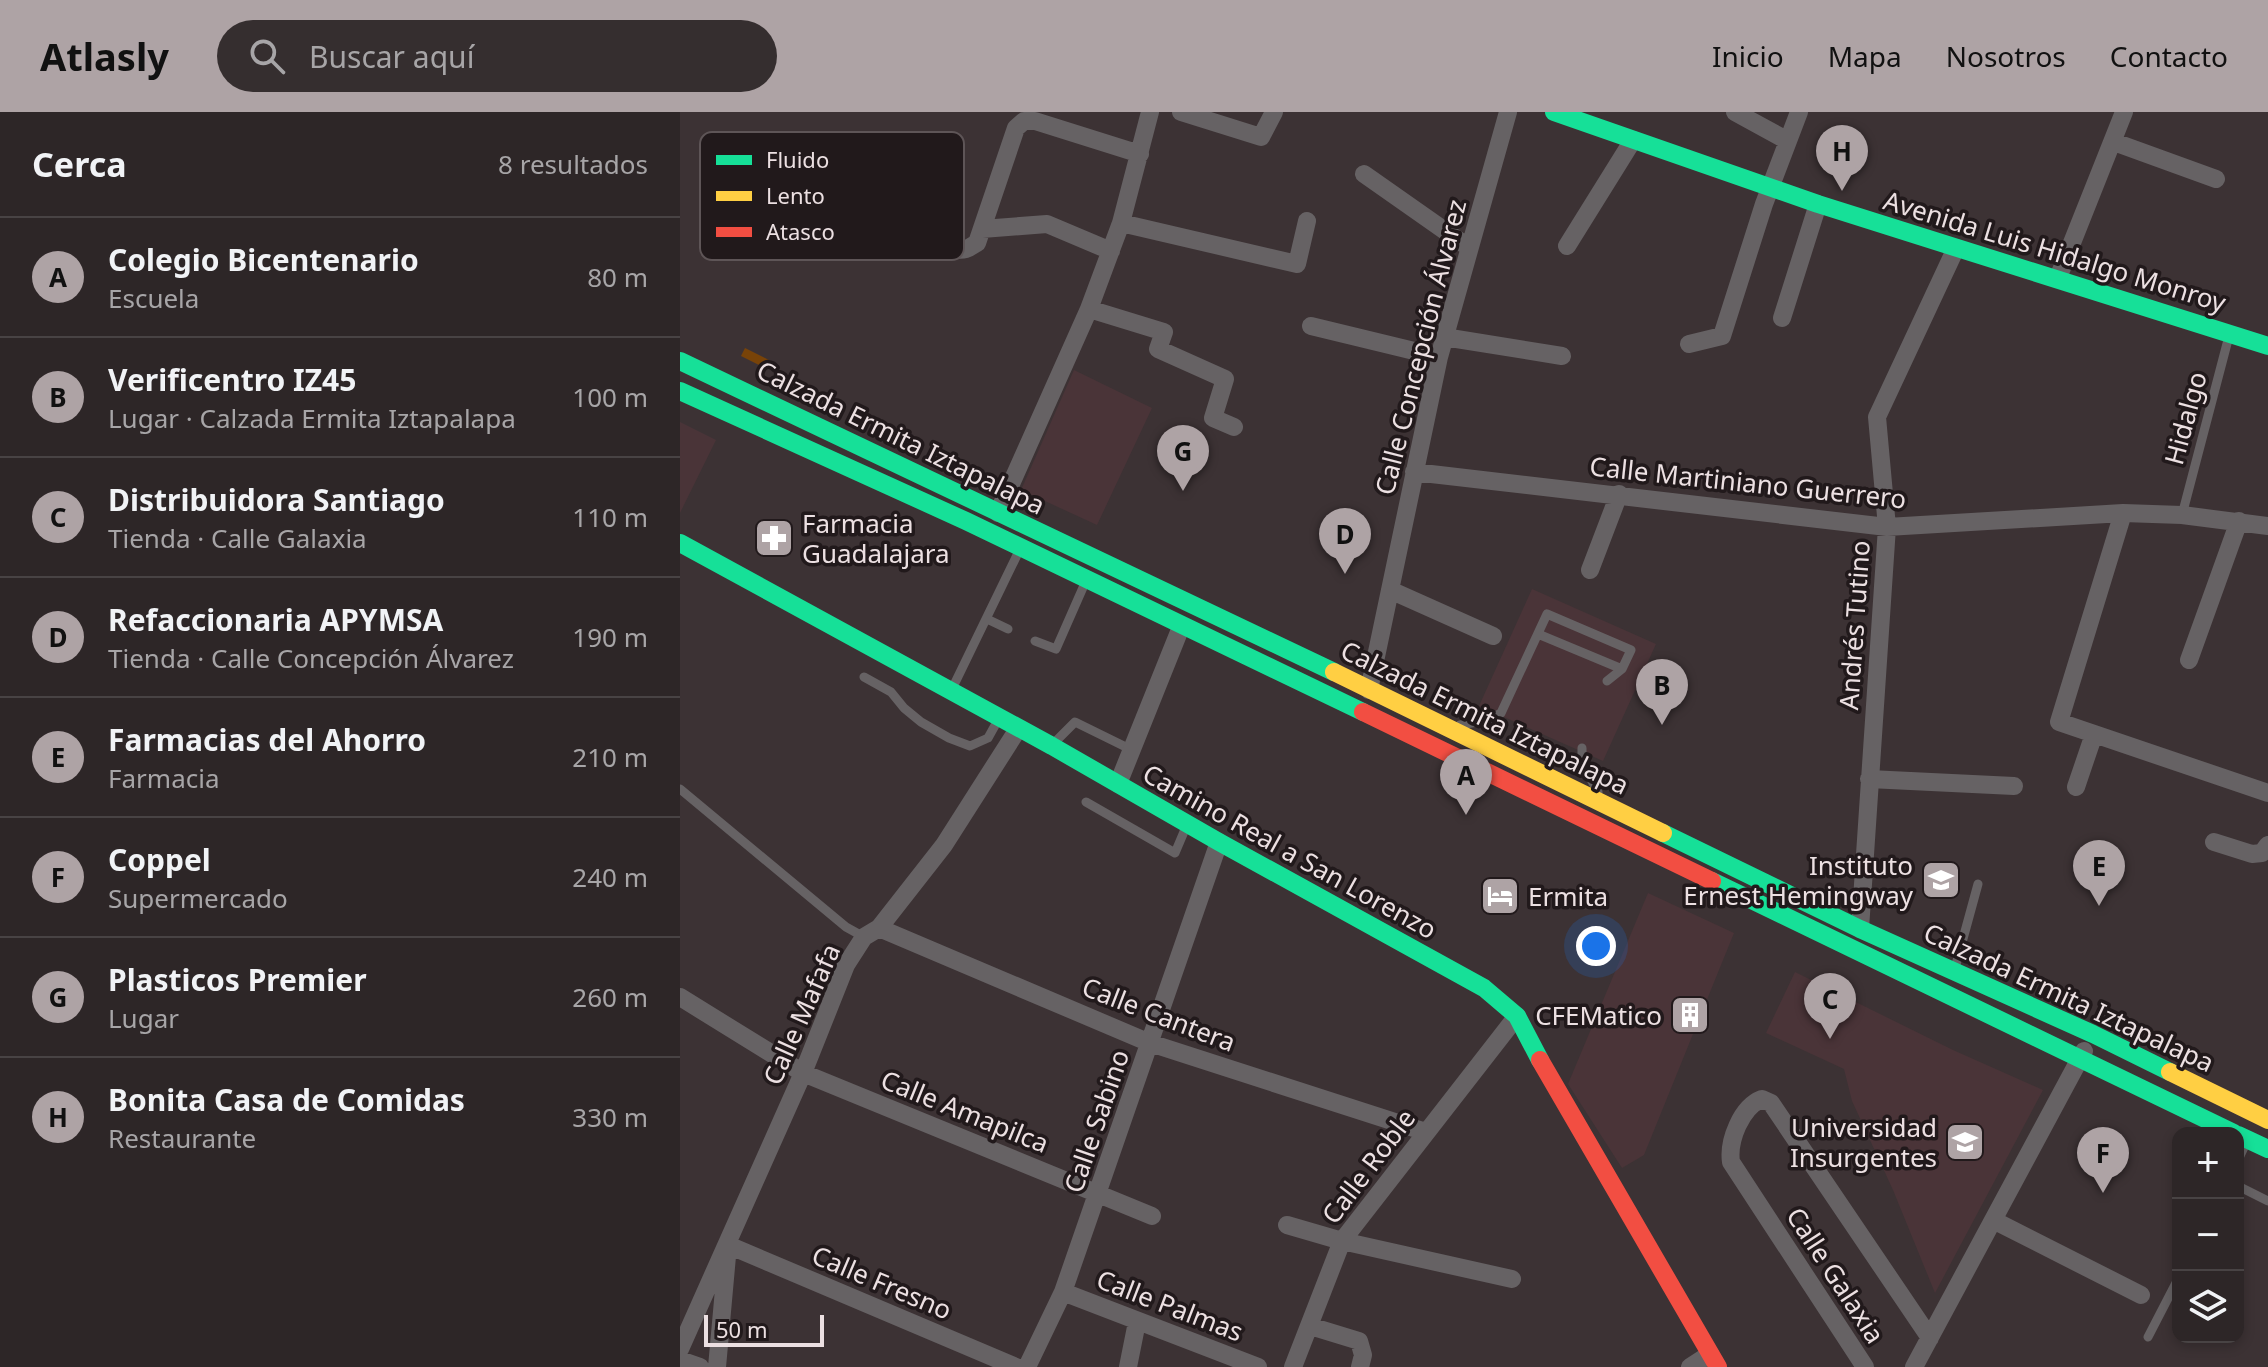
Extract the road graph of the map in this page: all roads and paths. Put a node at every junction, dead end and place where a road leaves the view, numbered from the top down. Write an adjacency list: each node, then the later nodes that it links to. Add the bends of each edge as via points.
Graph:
1 (1150, 112): 13 (street)
2 (1181, 112): 3 (street, via 1261,137)
3 (1274, 112)
4 (1508, 112): 22 (street, Calle Concepción Álvarez)
5 (1554, 112): 10 (main road, Avenida Luis Hidalgo Monroy)
6 (1735, 112): 11 (street)
7 (1799, 112): 11 (street)
8 (2124, 112): 12 (street)
9 (1037, 116): 13 (street); 20 (street, via 1016,128)
10 (1633, 140): 16 (main road, Avenida Luis Hidalgo Monroy); 21 (street)
11 (1788, 141): 16 (street)
12 (2114, 142): 15 (street); 26 (street)
13 (1140, 154): 19 (street)
14 (1364, 174): 22 (street)
15 (2216, 179)
16 (1769, 187): 17 (main road, Avenida Luis Hidalgo Monroy); 32 (street, via 1722,336)
17 (1818, 204): 23 (main road, Avenida Luis Hidalgo Monroy); 28 (street)
18 (1307, 221): 19 (street, via 1297,264)
19 (1121, 223): 25 (street)
20 (982, 229): 24 (street, via 977,243); 25 (street, via 1047,224)
21 (1567, 246)
22 (1468, 247): 31 (street, Calle Concepción Álvarez)
23 (1956, 248): 26 (main road, Avenida Luis Hidalgo Monroy); 46 (street, Andrés Tutino, via 1877,417)
24 (964, 250)
25 (1111, 251): 27 (street)
26 (2058, 278): 30 (main road, Avenida Luis Hidalgo Monroy)
27 (1089, 309): 38 (street, via 1164,332 1158,349 1225,379 1213,418); 41 (street)
28 (1782, 318)
29 (1311, 326): 35 (street)
30 (2230, 332): 33 (main road, Avenida Luis Hidalgo Monroy); 43 (lane, Hidalgo)
31 (1444, 337): 34 (street); 35 (street, Calle Concepción Álvarez)
32 (1689, 344)
33 (2268, 346)
34 (1562, 356)
35 (1439, 357): 39 (street, Calle Concepción Álvarez)
36 (680, 361): 41 (main road, Calzada Ermita Iztapalapa)
37 (680, 391): 48 (main road, Calzada Ermita Iztapalapa)
38 (1234, 427)
39 (1414, 472): 40 (street, Calle Martiniano Guerrero); 51 (street, Calle Concepción Álvarez)
40 (1619, 494): 46 (street, Calle Martiniano Guerrero); 49 (street)
41 (998, 513): 62 (main road, Calzada Ermita Iztapalapa)
42 (2123, 513): 43 (street, Calle Martiniano Guerrero); 46 (street, Calle Martiniano Guerrero); 67 (street, via 2059,722)
43 (2182, 515): 44 (street, Calle Martiniano Guerrero)
44 (2239, 521): 45 (street, Calle Martiniano Guerrero); 58 (street)
45 (2268, 526)
46 (1887, 527): 71 (street, Andrés Tutino)
47 (680, 543): 63 (main road, Camino Real a San Lorenzo)
48 (1020, 548): 50 (main road, Calzada Ermita Iztapalapa); 52 (lane)
49 (1590, 570)
50 (1087, 580): 53 (main road, Calzada Ermita Iztapalapa); 57 (lane, via 1056,649)
51 (1390, 590): 56 (street); 62 (street, Calle Concepción Álvarez)
52 (987, 619): 54 (lane); 63 (lane)
53 (1181, 627): 70 (street); 91 (main road, Calzada Ermita Iztapalapa)
54 (1008, 629)
55 (1538, 634): 59 (lane); 59 (lane, via 1547,614 1631,650); 65 (lane, via 1501,713)
56 (1493, 636)
57 (1035, 641)
58 (2189, 660)
59 (1622, 669): 61 (lane)
60 (864, 677): 64 (lane, via 891,692 921,722 970,746 988,738)
61 (1607, 681)
62 (1369, 690): 65 (main road, Calzada Ermita Iztapalapa)
63 (951, 691): 64 (main road, Camino Real a San Lorenzo)
64 (999, 717): 66 (main road, Camino Real a San Lorenzo)
65 (1448, 727): 78 (main road, Calzada Ermita Iztapalapa)
66 (1018, 729): 68 (main road, Camino Real a San Lorenzo); 85 (street, Calle Mafafa, via 944,845)
67 (2094, 734): 74 (street); 76 (street)
68 (1052, 746): 70 (lane, via 1075,722); 72 (main road, Camino Real a San Lorenzo)
69 (1582, 748): 78 (lane, via 1582,763)
70 (1132, 750): 72 (street)
71 (1869, 779): 73 (street); 84 (street, Andrés Tutino)
72 (1118, 784): 79 (main road, Camino Real a San Lorenzo)
73 (2014, 786)
74 (2076, 787)
75 (680, 789): 85 (lane, via 846,927)
76 (2268, 793)
77 (1086, 802): 79 (lane, via 1175,853)
78 (1603, 802): 84 (main road, Calzada Ermita Iztapalapa)
79 (1187, 824): 80 (main road, Camino Real a San Lorenzo)
80 (1219, 842): 88 (main road, Camino Real a San Lorenzo, via 1484,988); 90 (street, Calle Sabino)
81 (2214, 842): 82 (street, via 2252,854 2262,853)
82 (2268, 845)
83 (1978, 884): 86 (lane)
84 (1860, 929): 86 (main road, Calzada Ermita Iztapalapa)
85 (872, 932): 90 (street, Calle Cantera); 92 (street, Calle Mafafa, via 846,965)
86 (1954, 971): 89 (main road, Calzada Ermita Iztapalapa)
87 (680, 997): 92 (street, Calle Amapilca)
88 (1517, 1016): 95 (street, Calle Roble); 115 (main road, Camino Real a San Lorenzo)
89 (2093, 1034): 91 (street); 93 (main road, Calzada Ermita Iztapalapa)
90 (1150, 1043): 95 (street, Calle Cantera); 99 (street, Calle Sabino)
91 (2080, 1058): 94 (main road, Calzada Ermita Iztapalapa); 102 (street)
92 (803, 1073): 99 (street, Calle Amapilca); 105 (street, Calle Mafafa)
93 (2268, 1120)
94 (2222, 1127)
95 (1426, 1132): 104 (street, Calle Roble)
96 (2244, 1138): 97 (main road, Calzada Ermita Iztapalapa)
97 (2268, 1149)
98 (2244, 1189): 100 (lane)
99 (1098, 1193): 101 (street, Calle Amapilca); 108 (street, Calle Sabino)
100 (2268, 1201)
101 (1152, 1216)
102 (1993, 1220): 109 (street); 113 (street)
103 (1287, 1225): 104 (street)
104 (1342, 1241): 106 (street); 111 (street, Calle Roble)
105 (728, 1245): 114 (street, Calle Mafafa); 119 (street); 120 (street, Calle Fresno)
106 (1512, 1279)
107 (2172, 1291): 112 (lane)
108 (1063, 1292): 110 (street, Calle Palmas); 121 (street, Calle Sabino)
109 (2141, 1295)
110 (1137, 1322): 117 (street, Calle Palmas); 122 (street)
111 (1310, 1326): 123 (street, Calle Roble); 124 (street, via 1359,1341)
112 (2148, 1337)
113 (1930, 1338): 116 (street); 126 (street, Calle Galaxia, via 1771,1103 1754,1102 1735,1131 1731,1162)
114 (680, 1351): 118 (street)
115 (1714, 1361): 125 (street)
116 (1922, 1364)
117 (1248, 1365)
118 (700, 1367)
119 (717, 1367)
120 (1016, 1367)
121 (1027, 1367)
122 (1128, 1367)
123 (1293, 1367)
124 (1360, 1367)
125 (1690, 1367)
126 (1865, 1367)

